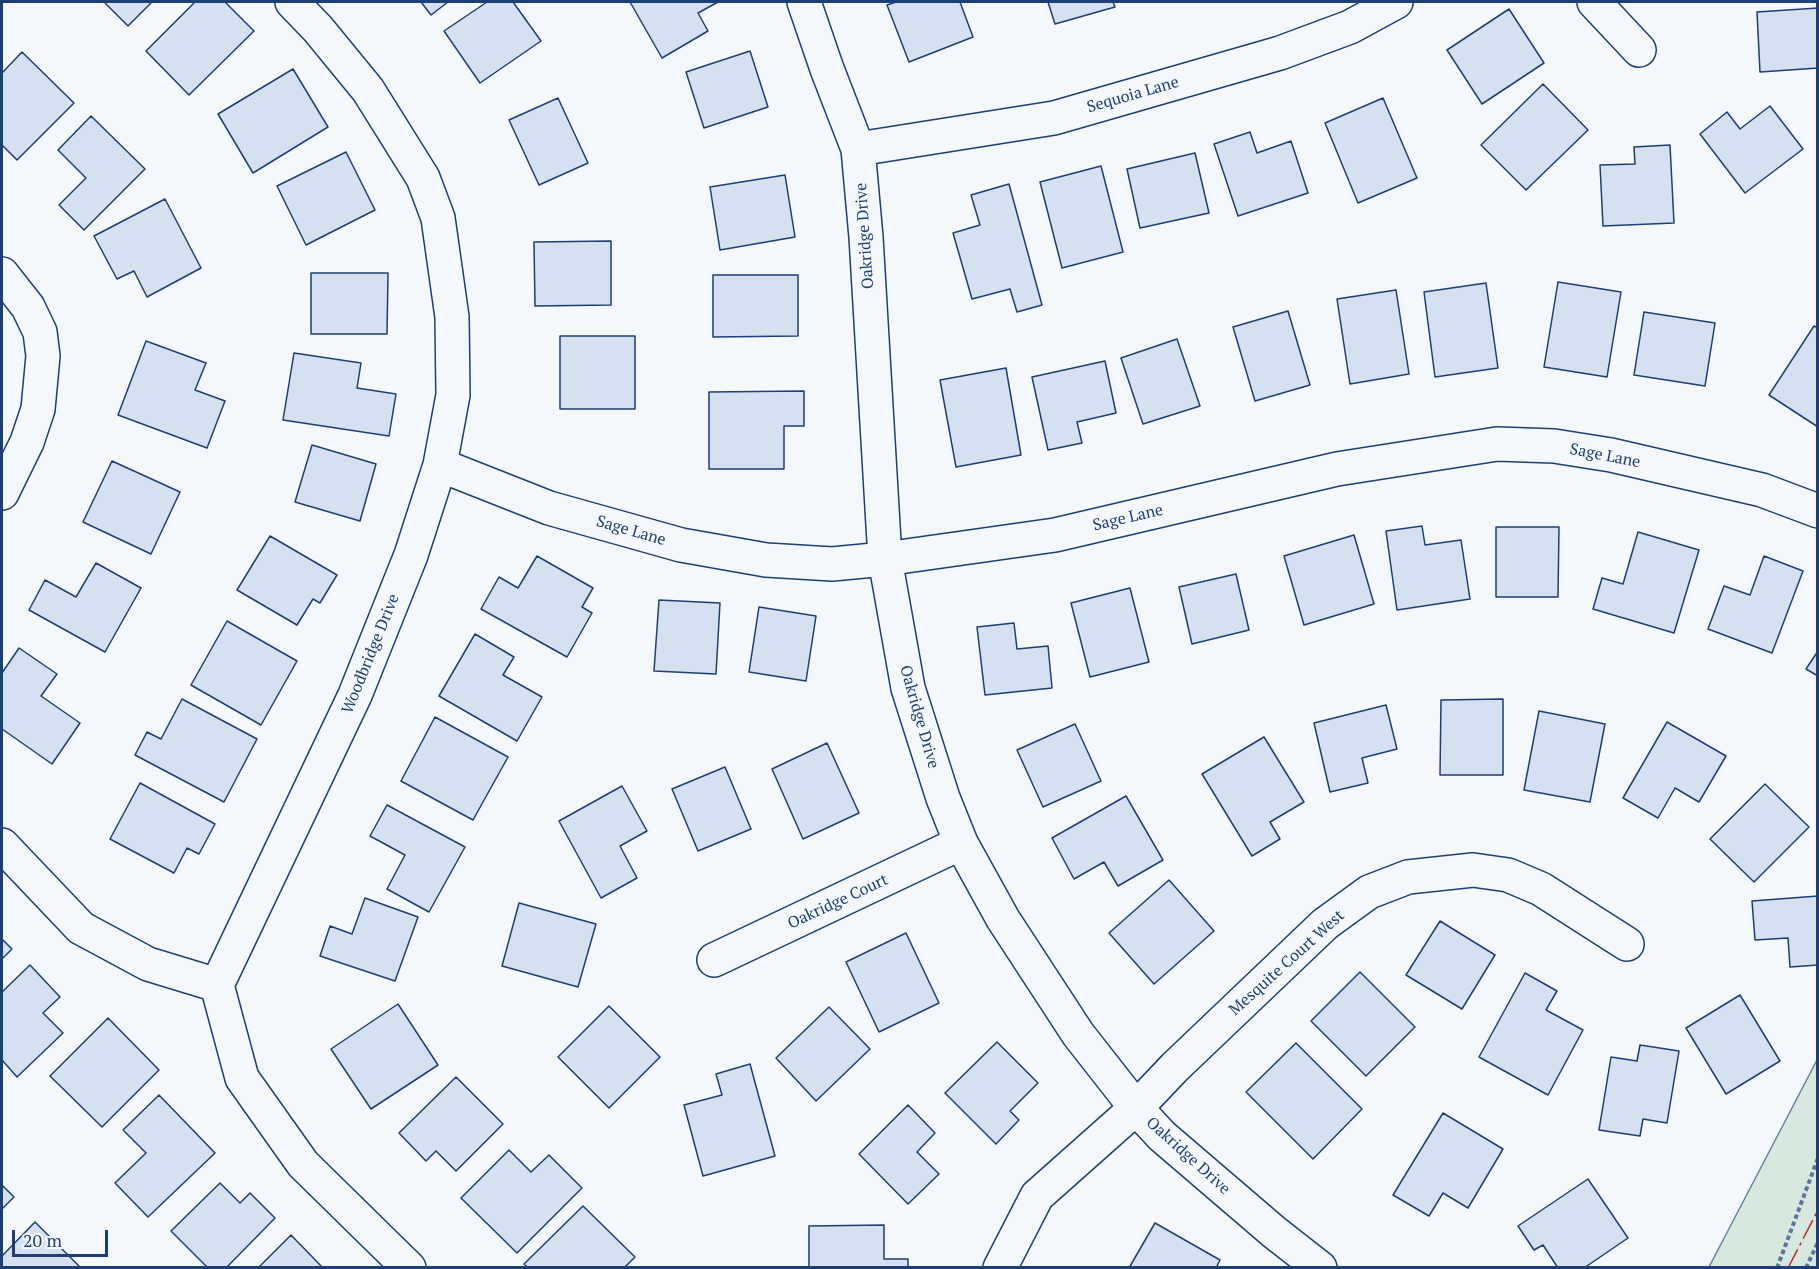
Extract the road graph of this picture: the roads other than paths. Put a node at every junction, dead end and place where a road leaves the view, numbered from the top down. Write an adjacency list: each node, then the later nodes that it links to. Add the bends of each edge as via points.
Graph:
1 (292, 2): 8 (street, Woodbridge Drive, via 368,90 423,178 438,218 452,317 453,395)
2 (804, 2): 6 (street, Oakridge Drive)
3 (1396, 2): 6 (street, Sequoia Lane, via 1350,27 1280,53 1054,118)
4 (1594, 2): 5 (street)
5 (1639, 50)
6 (858, 149): 11 (street, Oakridge Drive)
7 (2, 274): 9 (street, via 28,307 40,332 43,356 39,409)
8 (440, 465): 11 (street, Sage Lane, via 549,508 681,545 766,560 832,564); 16 (street, Woodbridge Drive, via 411,555 356,695)
9 (2, 493)
10 (1818, 511): 11 (street, Sage Lane, via 1762,490 1611,455 1554,446 1497,444 1337,469 1055,536)
11 (885, 559): 12 (street, Oakridge Drive, via 908,688 943,798)
12 (962, 843): 15 (street, Oakridge Court); 17 (street, Oakridge Drive, via 1002,919 1078,1034)
13 (2, 845): 16 (street, via 81,928 148,964)
14 (1627, 944): 17 (street, Mesquite Court West, via 1541,889 1508,875 1473,870 1408,877 1369,892 1325,924)
15 (714, 960)
16 (217, 985): 18 (street, via 242,1078 303,1164)
17 (1136, 1108): 19 (street, Mesquite Court West, via 1037,1196); 20 (street, Oakridge Drive, via 1162,1136)
18 (409, 1268)
19 (1000, 1268)
20 (1320, 1268)

